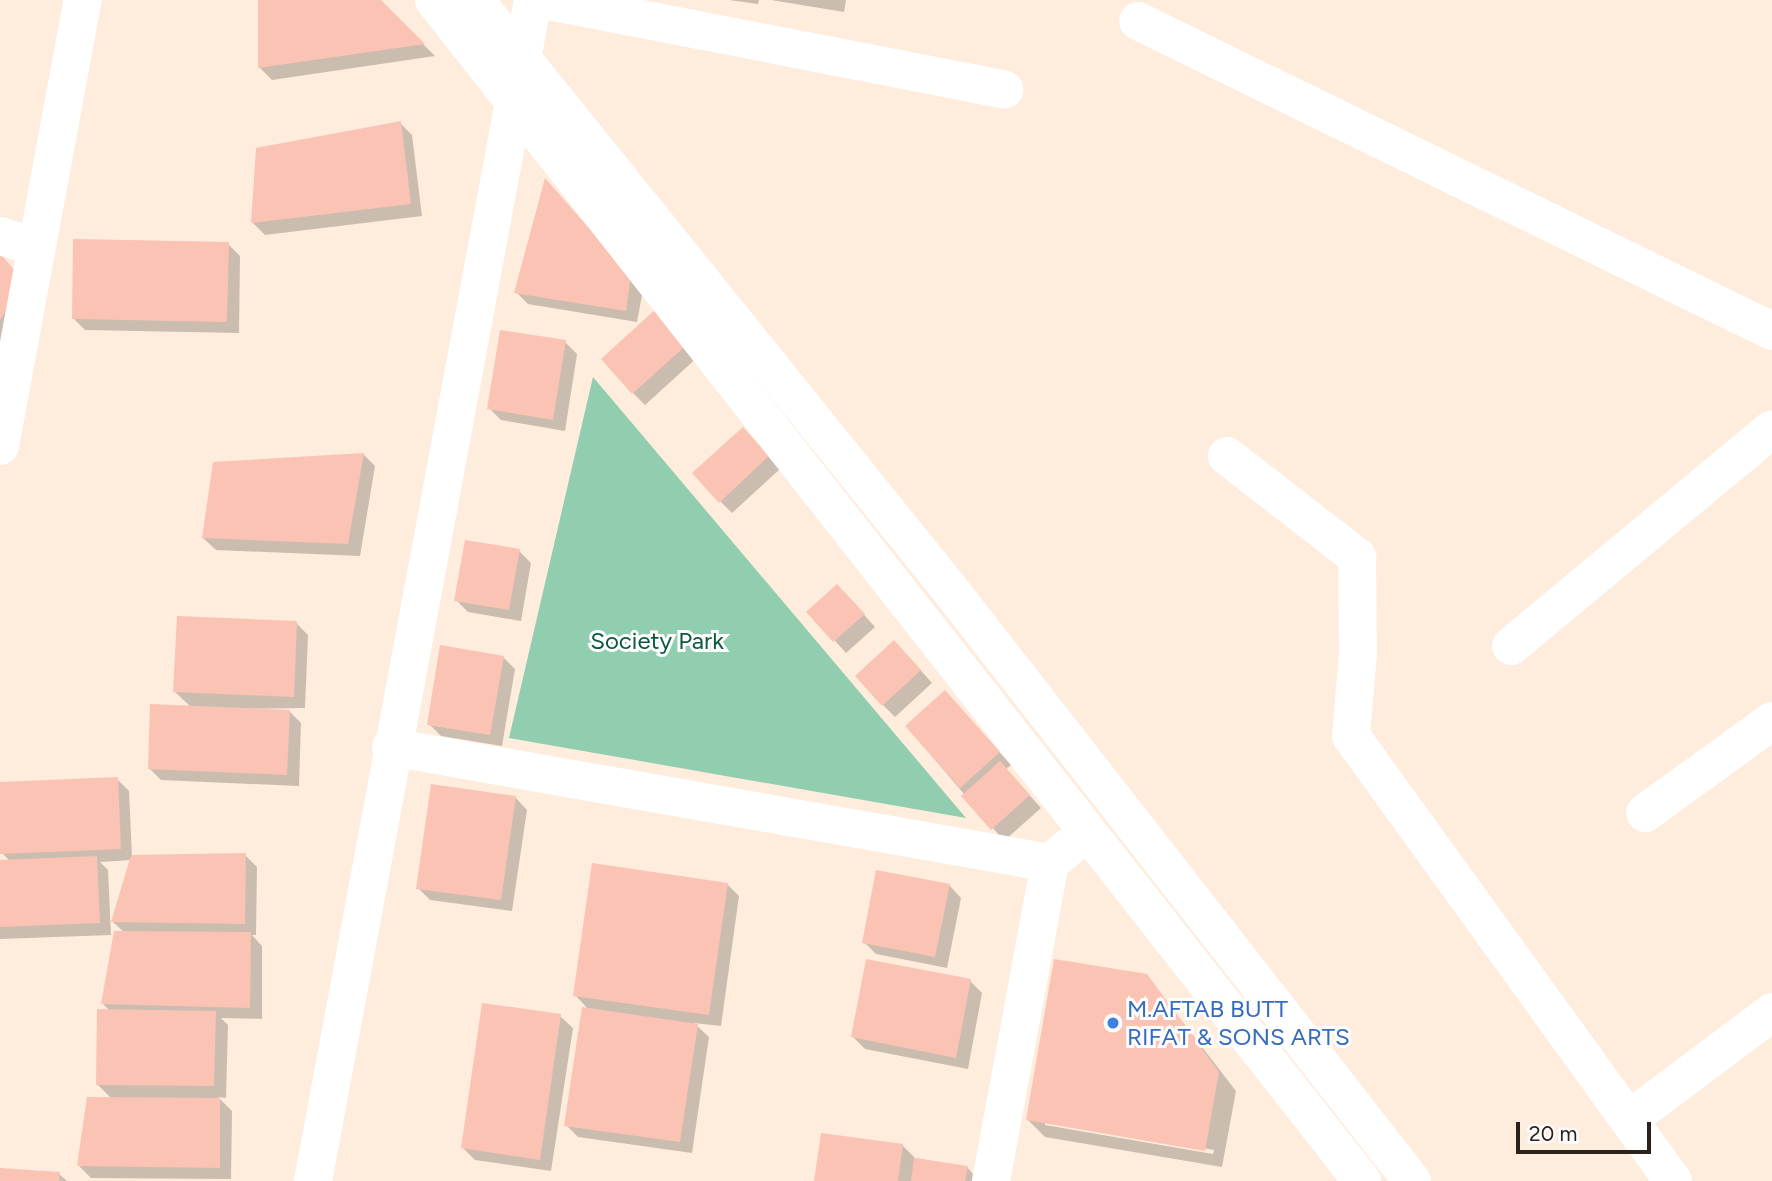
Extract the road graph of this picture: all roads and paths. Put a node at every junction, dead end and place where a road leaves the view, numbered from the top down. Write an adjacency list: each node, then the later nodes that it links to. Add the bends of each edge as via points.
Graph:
1 (83, 0): 11 (street)
2 (434, 0): 9 (street)
3 (475, 0): 7 (street)
4 (533, 0): 7 (street)
5 (544, 0): 8 (street)
6 (1138, 21): 12 (street)
7 (520, 57): 9 (street); 21 (street)
8 (1004, 89)
9 (513, 99): 18 (street); 20 (street)
10 (0, 236): 11 (street)
11 (36, 247): 14 (street)
12 (1772, 331)
13 (1771, 431): 16 (street)
14 (0, 446)
15 (1227, 456): 25 (street, via 1357,557 1358,654 1351,736)
16 (1511, 646)
17 (1772, 722): 19 (street)
18 (391, 747): 22 (street); 26 (street)
19 (1644, 813)
20 (1090, 831): 22 (street); 23 (street)
21 (1157, 854): 23 (street); 29 (street)
22 (1050, 863): 27 (street)
23 (1127, 879): 28 (street)
24 (1772, 1013): 25 (street)
25 (1631, 1118): 30 (street)
26 (313, 1181)
27 (991, 1181)
28 (1362, 1181)
29 (1412, 1181)
30 (1674, 1181)

